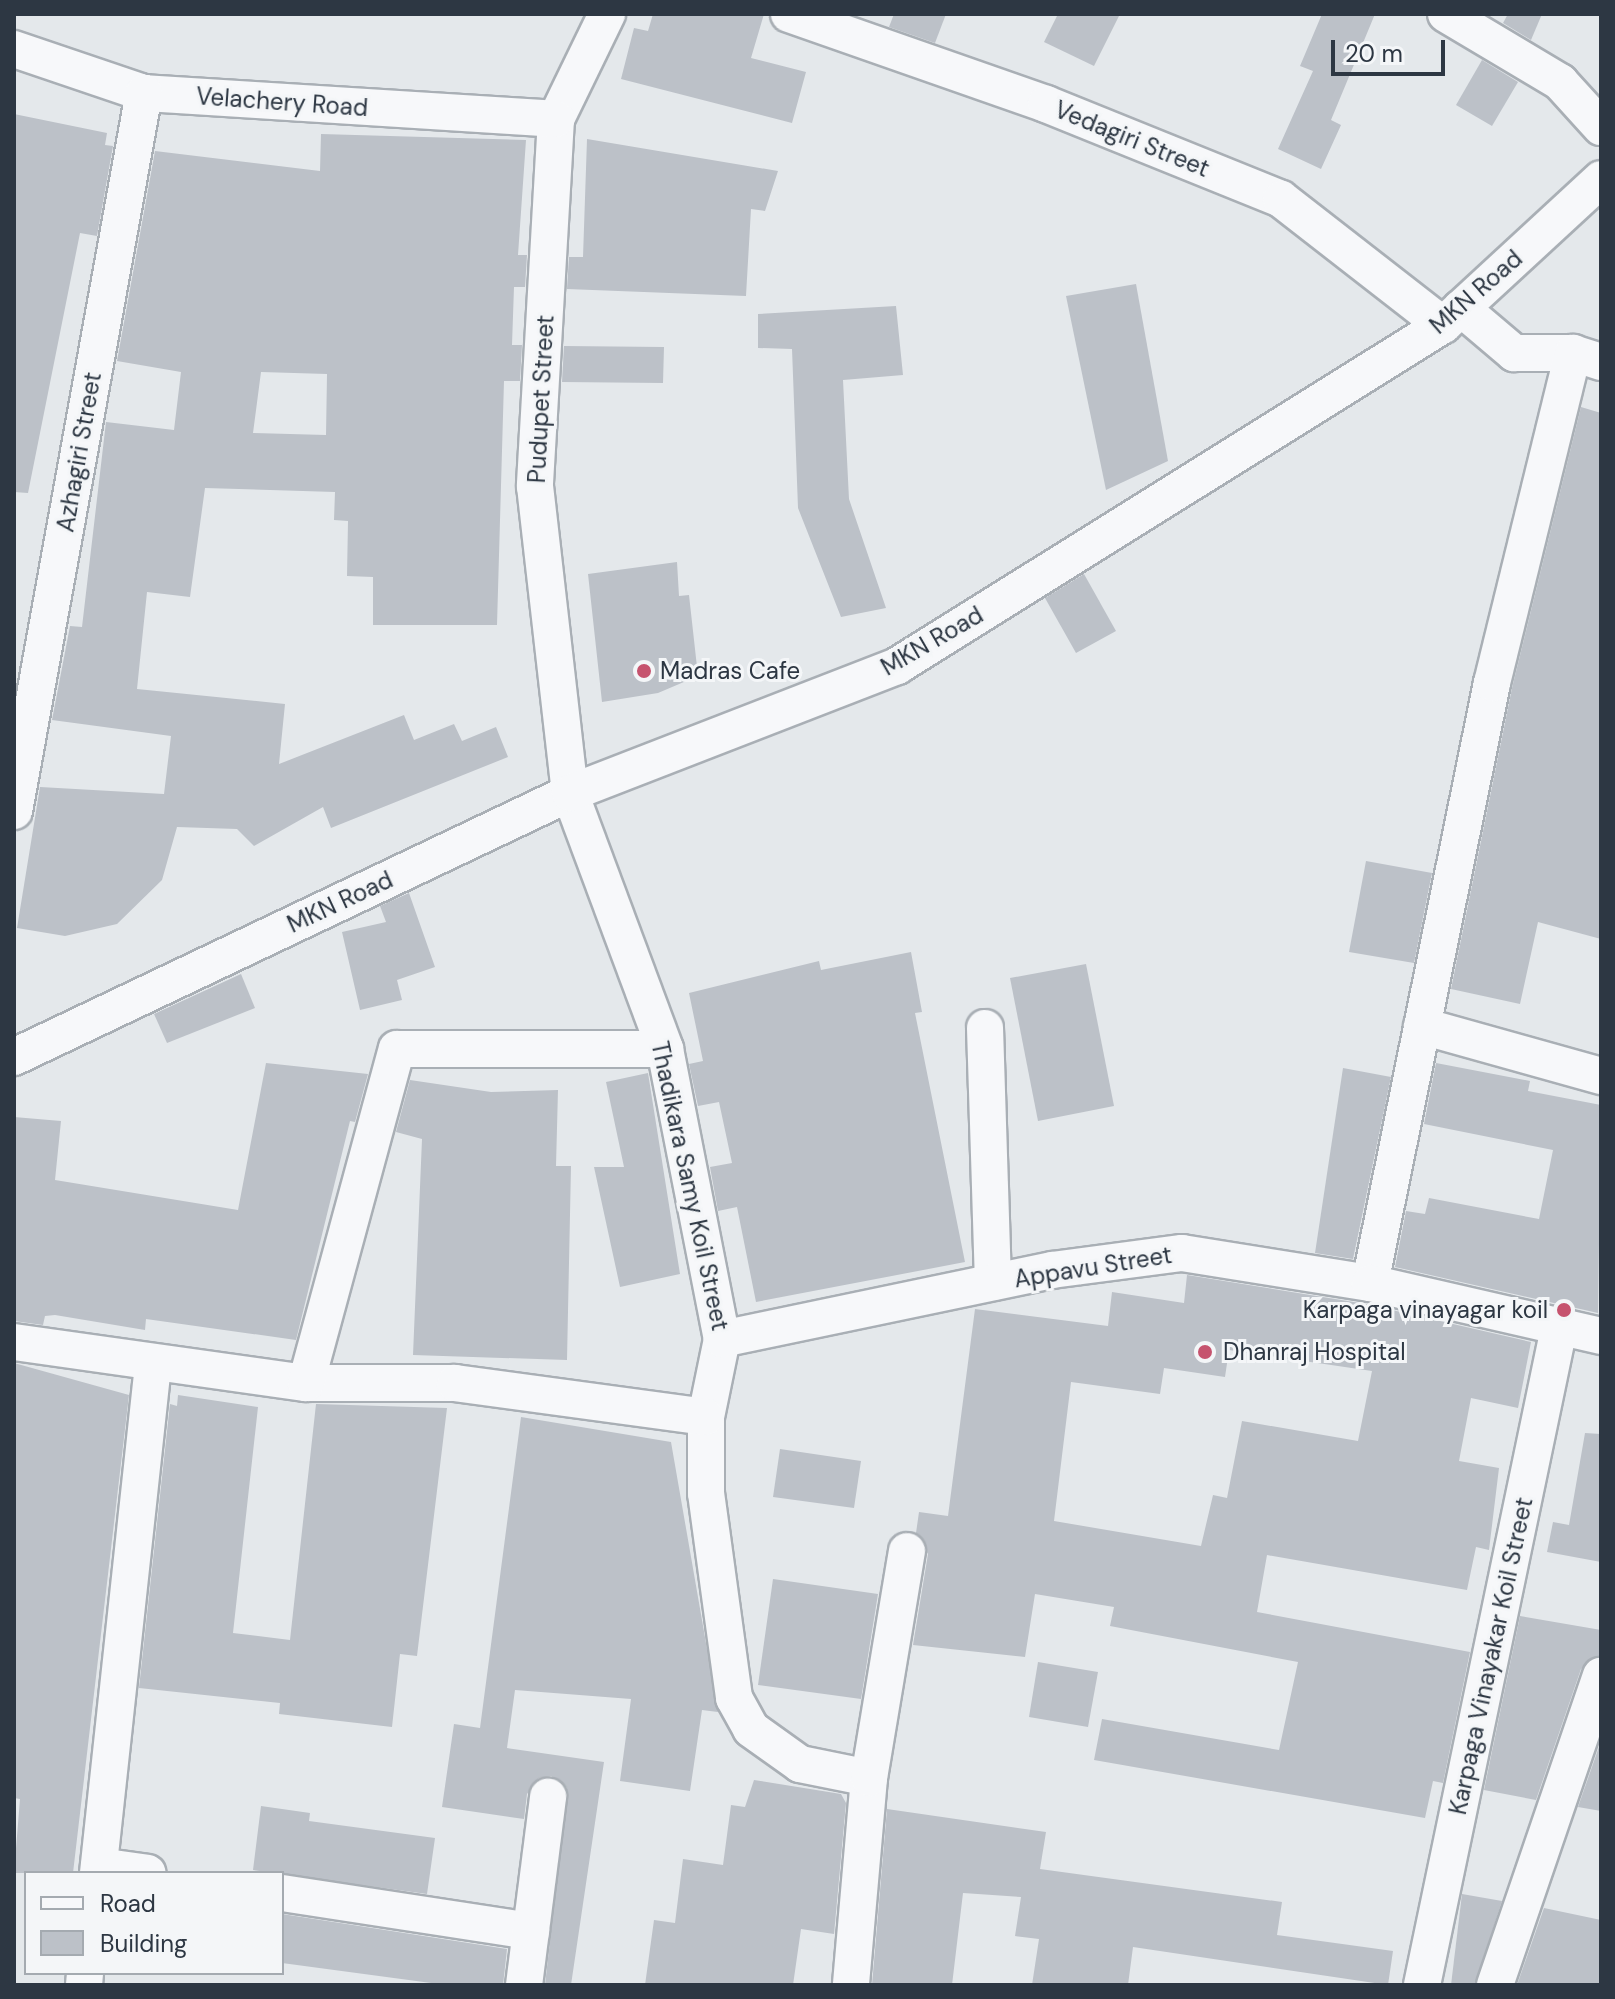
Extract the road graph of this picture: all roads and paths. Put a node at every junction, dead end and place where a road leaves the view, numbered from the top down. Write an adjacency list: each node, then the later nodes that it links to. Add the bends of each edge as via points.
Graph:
1 (607, 14): 6 (street, Pudupet Street)
2 (789, 14): 9 (street, Vedagiri Street, via 1046,104 1281,199)
3 (1446, 14): 7 (street, via 1560,82)
4 (14, 49): 5 (street, Velachery Road)
5 (144, 93): 6 (street, Velachery Road); 12 (street, Azhagiri Street)
6 (556, 119): 11 (street, Pudupet Street, via 535,486)
7 (1601, 127)
8 (1601, 179): 9 (street, MKN Road)
9 (1452, 316): 10 (street, Vedagiri Street, via 1514,353); 11 (street, MKN Road, via 897,666)
10 (1587, 357): 13 (street, via 1492,683)
11 (570, 793): 15 (street, Thadikara Samy Koil Street); 16 (street, MKN Road)
12 (14, 811)
13 (1422, 1026): 17 (street); 19 (street)
14 (985, 1028): 18 (street)
15 (665, 1049): 22 (street, Thadikara Samy Koil Street); 25 (street, via 397,1049)
16 (14, 1057)
17 (1601, 1076)
18 (993, 1282): 19 (street, Appavu Street, via 1182,1253); 22 (street, Appavu Street)
19 (1370, 1283): 20 (street, Appavu Street)
20 (1559, 1328): 21 (street, Appavu Street); 37 (street, Karpaga Vinayakar Koil Street)
21 (1601, 1336)
22 (722, 1339): 26 (street, Thadikara Samy Koil Street)
23 (14, 1342): 24 (street)
24 (153, 1365): 25 (street); 31 (street)
25 (306, 1383): 26 (street, via 455,1383)
26 (706, 1417): 29 (street, Thadikara Samy Koil Street, via 706,1493 734,1698 751,1729 800,1764)
27 (907, 1551): 29 (street)
28 (1601, 1676): 38 (street)
29 (869, 1778): 36 (street)
30 (548, 1797): 34 (street)
31 (98, 1869): 32 (street)
32 (123, 1871)
33 (284, 1893): 34 (street)
34 (531, 1931): 35 (street)
35 (524, 1985)
36 (851, 1985)
37 (1422, 1985)
38 (1495, 1985)

